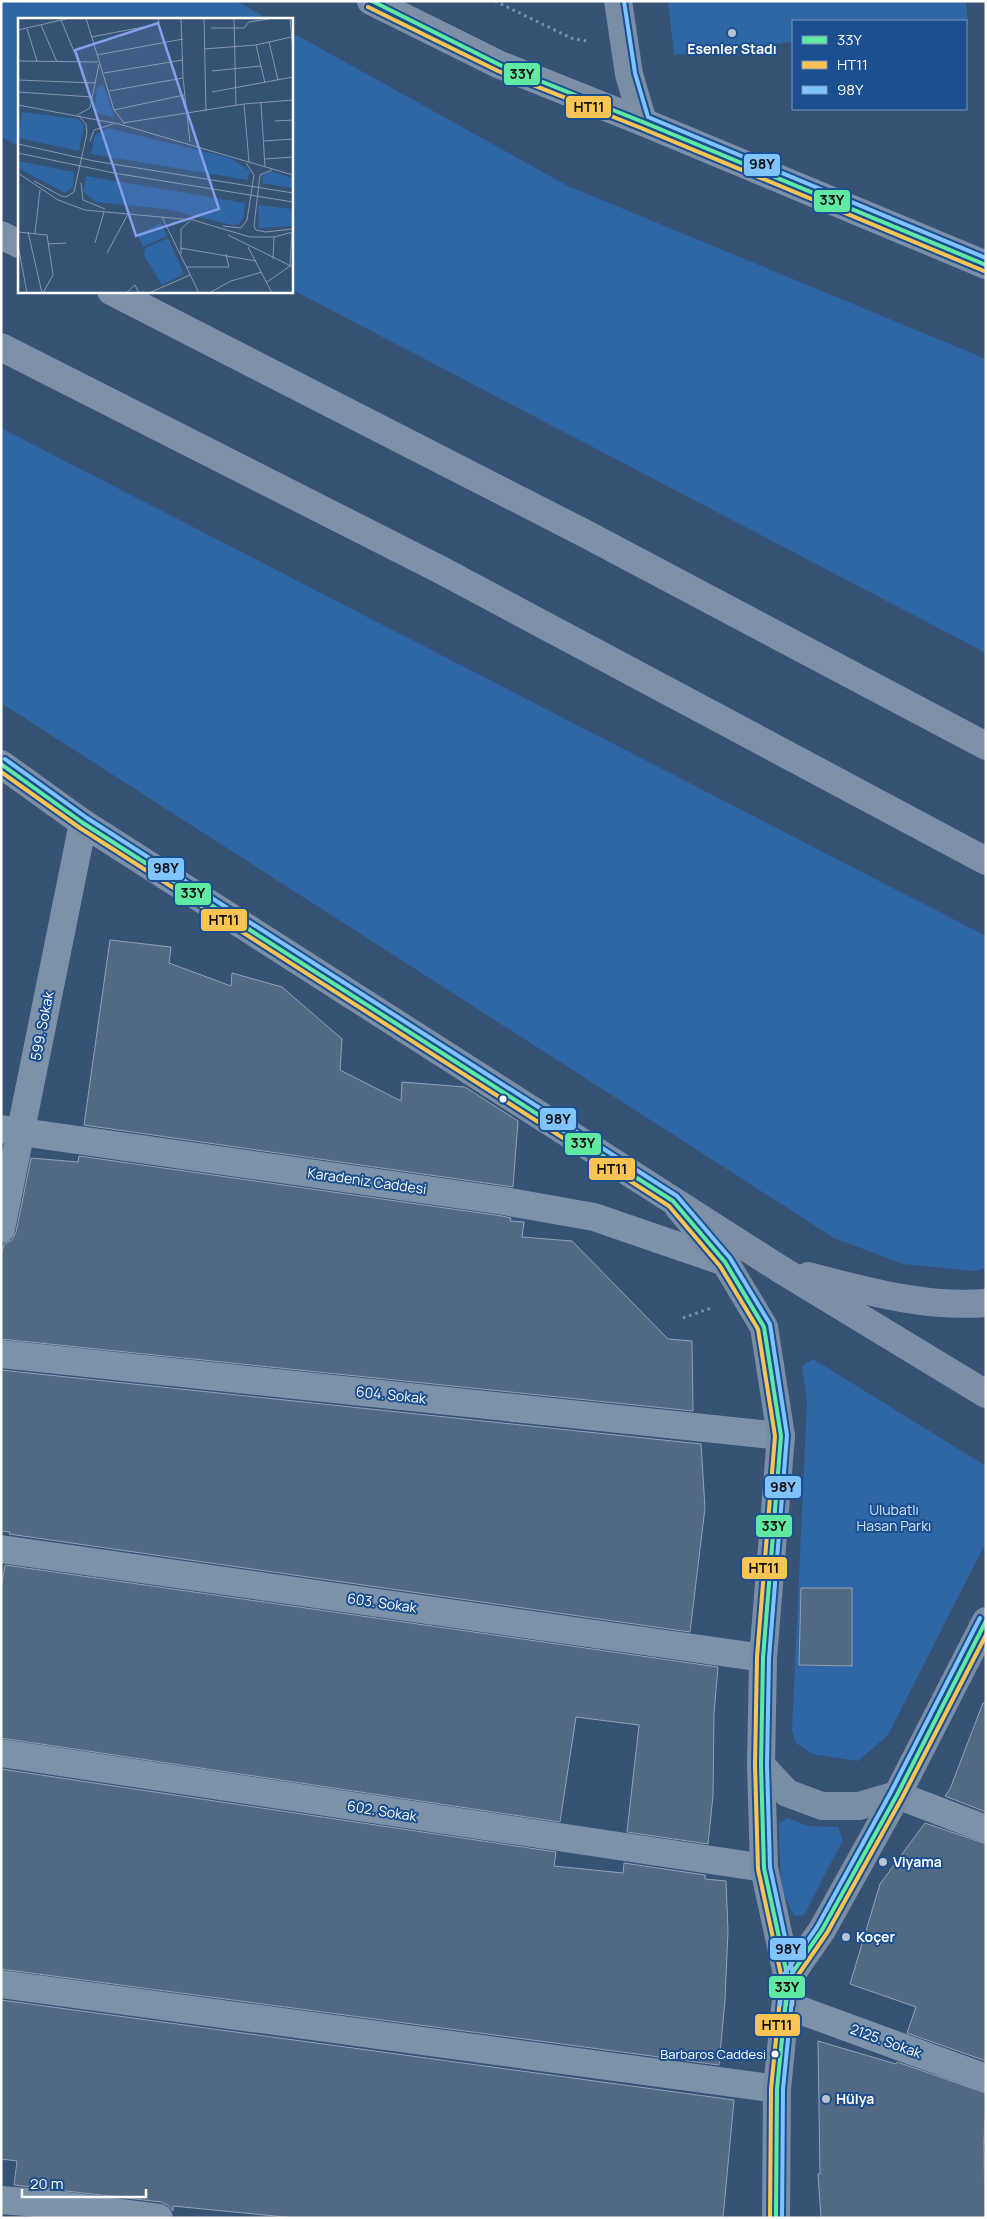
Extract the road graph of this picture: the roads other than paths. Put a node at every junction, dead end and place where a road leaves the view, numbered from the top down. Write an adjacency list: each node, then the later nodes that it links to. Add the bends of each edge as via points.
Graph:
1 (371, 1): 3 (main road, via 500,64)
2 (618, 1): 3 (main road, via 629,74)
3 (643, 122): 6 (main road)
4 (1, 235): 5 (highway)
5 (18, 244)
6 (986, 265)
7 (112, 292): 9 (highway, via 584,533)
8 (1, 346): 12 (highway, via 441,570)
9 (986, 746)
10 (1, 764): 11 (main road)
11 (84, 823): 13 (street, 599. Sokak); 14 (main road)
12 (986, 862)
13 (11, 1131): 15 (street, 599. Sokak); 16 (street, Karadeniz Caddesi, via 504,1201 594,1217)
14 (673, 1201): 16 (main road); 17 (main road)
15 (1, 1229)
16 (725, 1262): 21 (main road, via 764,1327)
17 (780, 1269): 18 (main road, via 887,1296 958,1305); 20 (main road)
18 (986, 1303)
19 (1, 1354): 21 (street, 604. Sokak)
20 (986, 1394)
21 (781, 1436): 25 (main road)
22 (1, 1549): 25 (street, 603. Sokak)
23 (986, 1621): 24 (main road)
24 (979, 1652): 28 (main road)
25 (763, 1658): 27 (main road)
26 (1, 1753): 30 (street, 602. Sokak)
27 (761, 1765): 28 (main road, via 787,1793 822,1806 859,1806); 30 (main road)
28 (897, 1795): 29 (street); 32 (main road)
29 (986, 1829)
30 (764, 1868): 32 (main road)
31 (1, 1984): 34 (street)
32 (787, 1992): 33 (street, 2125. Sokak); 34 (main road)
33 (986, 2078)
34 (777, 2089): 37 (main road)
35 (1, 2200): 36 (street)
36 (159, 2218)
37 (776, 2218)

